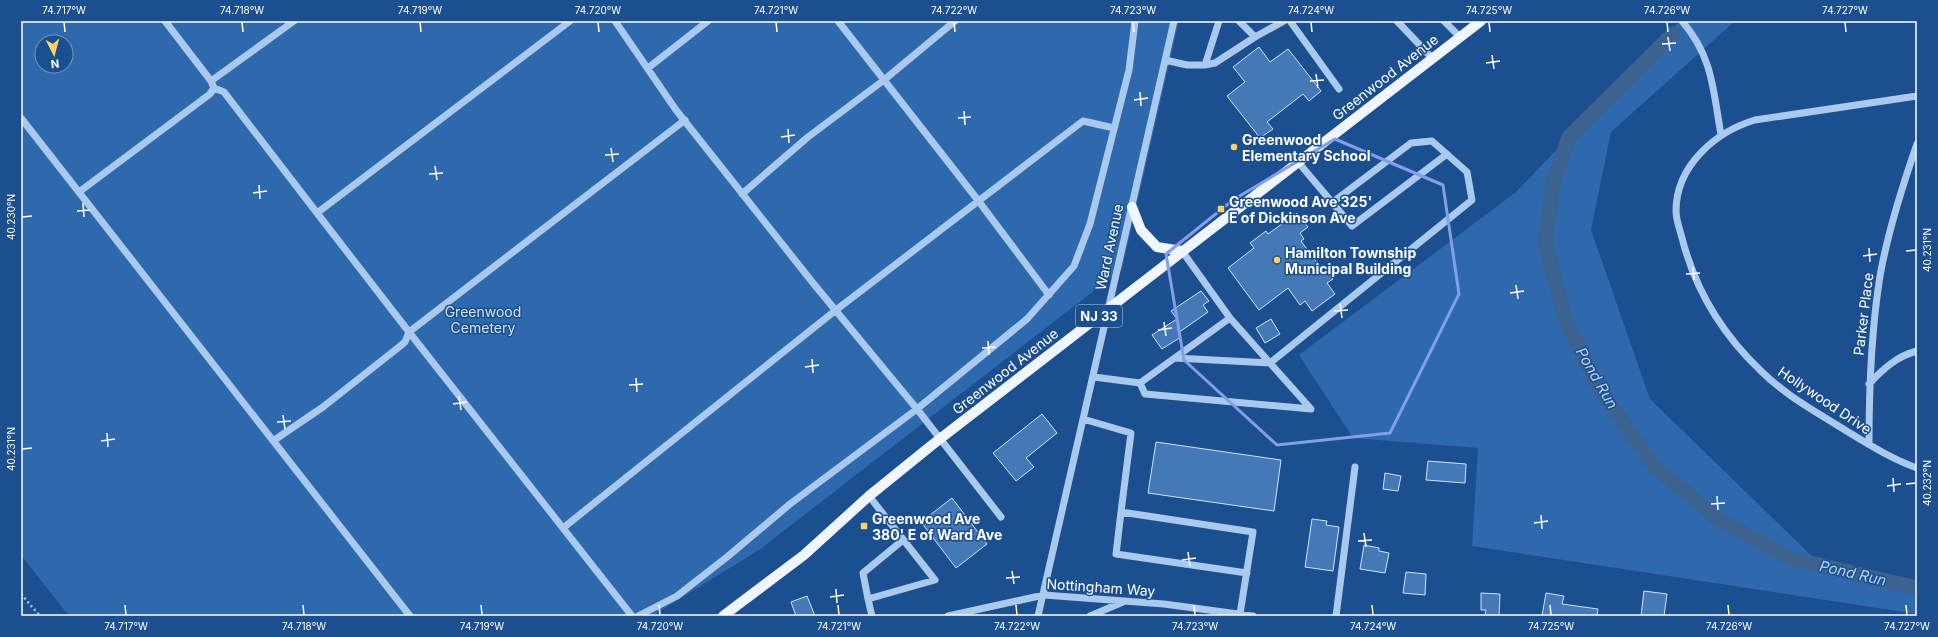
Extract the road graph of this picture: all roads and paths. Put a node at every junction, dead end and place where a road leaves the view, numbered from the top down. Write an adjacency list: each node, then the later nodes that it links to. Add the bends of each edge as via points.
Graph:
1 (165, 21): 25 (street)
2 (294, 21): 25 (street)
3 (570, 21): 40 (street)
4 (615, 21): 23 (street)
5 (708, 21): 23 (street)
6 (838, 21): 24 (street)
7 (955, 21): 24 (street)
8 (1135, 21): 30 (street, via 1129,70)
9 (1174, 21): 21 (street, Ward Avenue)
10 (1220, 21): 22 (street)
11 (1239, 21): 18 (street)
12 (1284, 21): 18 (street)
13 (1290, 21): 26 (street)
14 (1397, 21): 20 (street)
15 (1444, 21): 19 (street)
16 (1481, 21): 19 (main road, Greenwood Avenue / NJ 33)
17 (1682, 21): 31 (street, via 1704,52 1710,70)
18 (1255, 37): 22 (street, via 1221,61)
19 (1460, 37): 20 (main road, Greenwood Avenue / NJ 33)
20 (1432, 58): 34 (main road, Greenwood Avenue / NJ 33)
21 (1164, 60): 22 (street); 39 (street, Ward Avenue)
22 (1206, 65)
23 (648, 68): 29 (street)
24 (884, 80): 36 (street, via 808,137); 37 (street)
25 (212, 84): 35 (street, via 210,94); 40 (street, via 224,92)
26 (1339, 88)
27 (1917, 96): 31 (street, Hollywood Drive, via 1755,120)
28 (21, 118): 35 (street)
29 (685, 120): 36 (street); 46 (street)
30 (1114, 128): 37 (street, via 1083,121); 42 (street, via 1090,224 1074,266)
31 (1721, 135): 57 (street, Hollywood Drive, via 1691,165 1682,180 1678,196 1677,215 1695,278 1723,328 1761,372 1789,394)
32 (1917, 144): 52 (street, Parker Place, via 1894,215 1880,276)
33 (1447, 154): 38 (street, via 1432,141 1411,143); 38 (street, via 1352,226); 49 (street, via 1467,172 1472,200)
34 (1298, 162): 38 (street); 41 (main road, Greenwood Avenue / NJ 33)
35 (79, 192): 56 (street)
36 (742, 194): 44 (street)
37 (978, 200): 42 (street); 44 (street)
38 (1333, 202)
39 (1132, 207): 41 (main road, via 1141,230 1157,247); 43 (street, Ward Avenue)
40 (317, 214): 46 (street)
41 (1182, 251): 43 (main road, Greenwood Avenue / NJ 33); 45 (street)
42 (1049, 295): 53 (street, via 1027,319)
43 (1110, 308): 50 (street, Ward Avenue); 55 (main road, Greenwood Avenue / NJ 33)
44 (836, 310): 53 (street); 63 (street)
45 (1230, 318): 48 (street); 49 (street)
46 (410, 332): 56 (street, via 405,342 324,407); 63 (street)
47 (1917, 351): 52 (street, via 1893,361)
48 (1175, 358): 49 (street); 51 (street)
49 (1270, 363): 51 (street, via 1311,409 1145,394)
50 (1094, 377): 51 (street); 54 (street, Ward Avenue)
51 (1140, 383)
52 (1869, 384): 57 (street, Parker Place)
53 (917, 409): 55 (street); 74 (street, via 790,504 677,596)
54 (1083, 419): 61 (street, via 1131,432); 67 (street, Ward Avenue)
55 (940, 440): 60 (main road, Greenwood Avenue / NJ 33); 62 (street)
56 (273, 441): 72 (street)
57 (1869, 444): 59 (street, Hollywood Drive, via 1900,462)
58 (1355, 467): 81 (street)
59 (1917, 468)
60 (869, 496): 64 (street); 75 (main road, Greenwood Avenue / NJ 33, via 804,555)
61 (1121, 512): 65 (street, via 1116,554); 65 (street, via 1254,532)
62 (1000, 517)
63 (563, 528): 73 (street)
64 (903, 540): 68 (street, via 863,573); 68 (street, via 935,580)
65 (1247, 573): 70 (street)
66 (21, 594): 71 (path)
67 (1044, 595): 69 (street, Nottingham Way); 77 (street, Nottingham Way); 78 (street, Ward Avenue)
68 (868, 599): 76 (street)
69 (1125, 601): 70 (street, Nottingham Way); 79 (street)
70 (1240, 614): 80 (street, Nottingham Way)
71 (40, 616)
72 (410, 616)
73 (632, 616)
74 (638, 616)
75 (723, 616)
76 (872, 616)
77 (948, 616)
78 (1038, 616)
79 (1090, 616)
80 (1253, 616)
81 (1336, 616)

